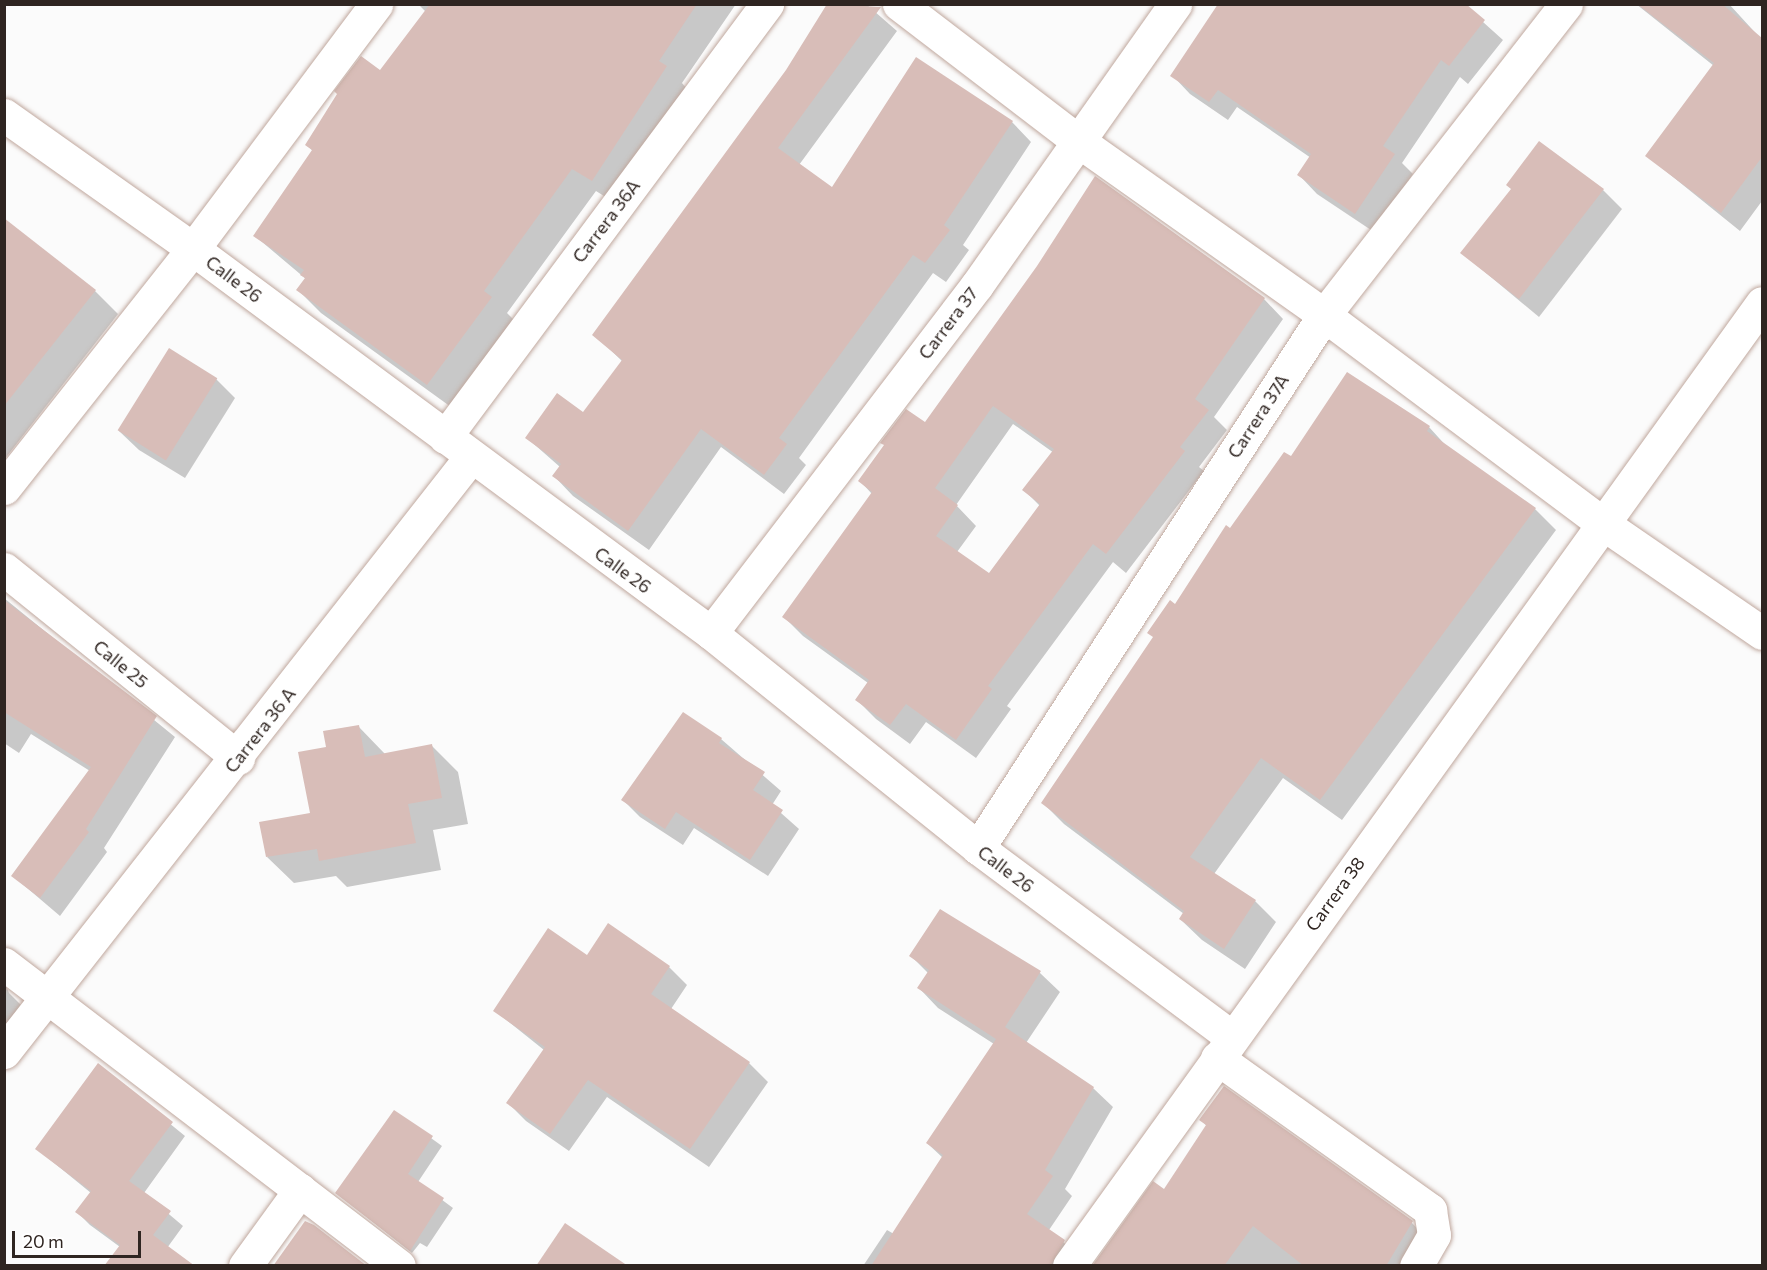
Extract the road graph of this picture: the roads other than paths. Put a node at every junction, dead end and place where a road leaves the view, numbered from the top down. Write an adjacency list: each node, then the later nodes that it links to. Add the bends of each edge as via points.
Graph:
1 (376, 4): 8 (street)
2 (766, 4): 11 (street, Carrera 36A)
3 (899, 4): 7 (street)
4 (1175, 4): 7 (street, Carrera 37)
5 (1566, 4): 10 (street, Carrera 37A)
6 (4, 116): 8 (street, Calle 26)
7 (1077, 140): 10 (street); 16 (street, Carrera 37, via 977,285)
8 (193, 249): 11 (street, Calle 26); 13 (street)
9 (1762, 303): 14 (street, Carrera 38)
10 (1324, 315): 14 (street); 19 (street, Carrera 37A)
11 (445, 437): 12 (street, Calle 26)
12 (470, 458): 16 (street, Calle 26); 18 (street, Carrera 36 A)
13 (4, 488)
14 (1602, 523): 17 (street); 22 (street, Carrera 38)
15 (4, 569): 18 (street, Calle 25)
16 (711, 633): 19 (street, Calle 26)
17 (1762, 633)
18 (238, 758): 21 (street, Carrera 36 A)
19 (978, 848): 22 (street, Calle 26)
20 (4, 964): 21 (street)
21 (47, 1000): 23 (street, Carrera 36 A); 24 (street)
22 (1225, 1048): 27 (street, Carrera 38); 28 (street, Calle 26, via 1430,1210 1435,1226 1432,1242)
23 (4, 1052)
24 (300, 1190): 25 (street); 26 (street)
25 (245, 1266)
26 (399, 1266)
27 (1069, 1266)
28 (1416, 1266)

